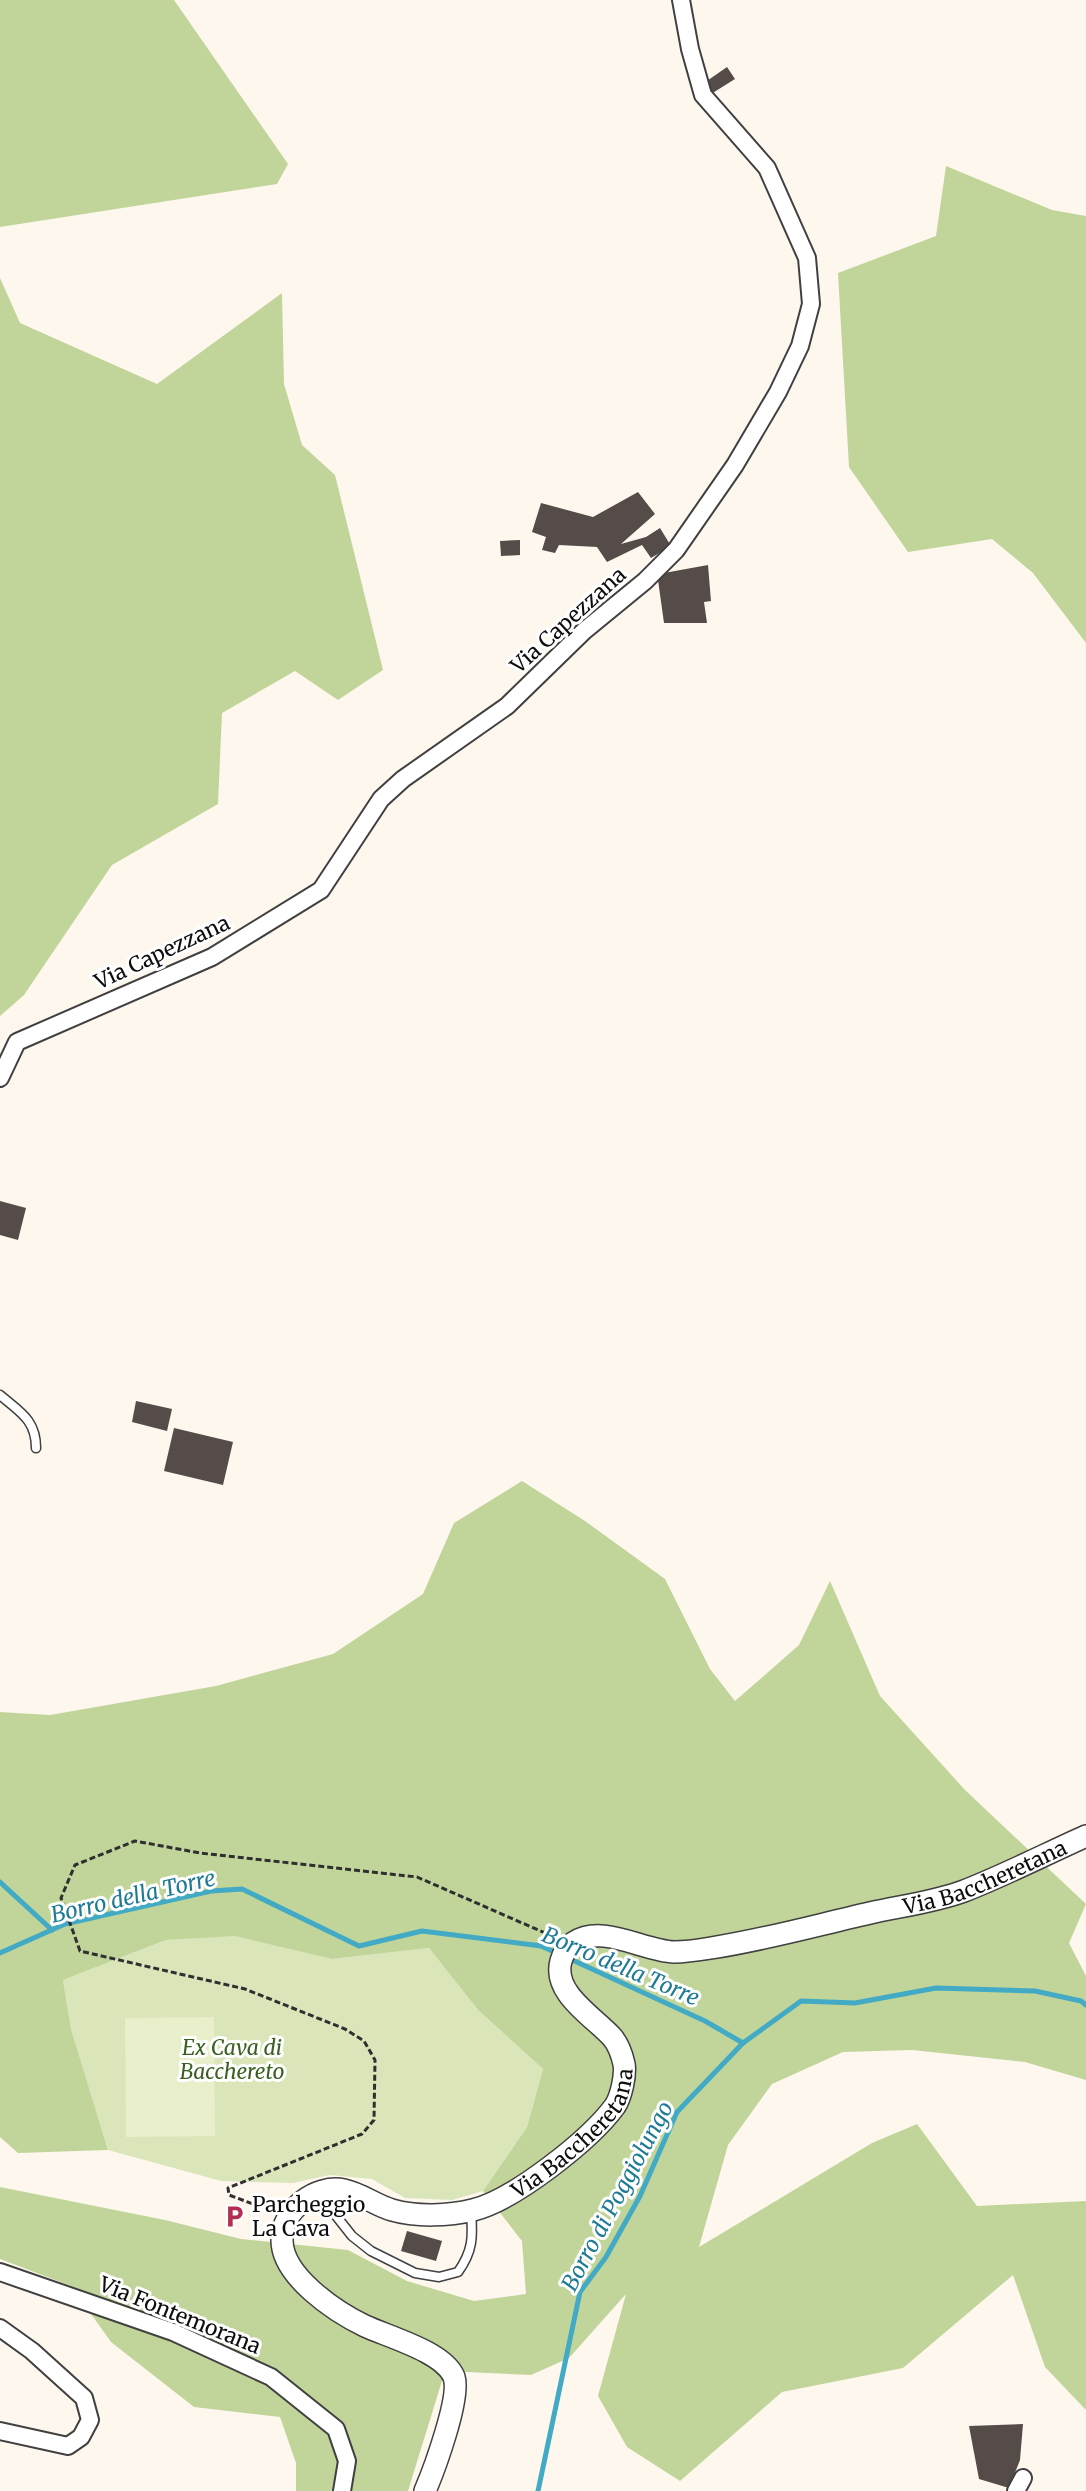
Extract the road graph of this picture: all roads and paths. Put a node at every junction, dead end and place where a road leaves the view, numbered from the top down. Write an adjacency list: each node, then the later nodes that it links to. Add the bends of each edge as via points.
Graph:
1 (681, 0): 2 (street, Via Capezzana, via 703,95 767,168 807,258 811,304 800,346 735,465 676,550 645,581 584,631 507,706 403,779 381,799 321,890 212,957 17,1042)
2 (0, 1078)
3 (0, 1395): 4 (lane, via 30,1421)
4 (36, 1448)
5 (1086, 1836): 6 (street, Via Baccheretana, via 962,1892 749,1941 672,1952 594,1936)
6 (565, 1953): 8 (street, Via Baccheretana, via 561,1977 567,1992 616,2041 626,2069 618,2103 583,2141 503,2200); 9 (path, via 417,1877 200,1853 135,1841 75,1865 61,1898 80,1951 245,1989 345,2030 364,2041 370,2050 375,2060 374,2120 362,2134 228,2187 229,2195)
7 (318, 2192): 8 (street, Via Baccheretana, via 340,2189 391,2210 424,2215); 8 (lane, via 352,2236 371,2251 415,2273 439,2277 458,2272 469,2257); 9 (street)
8 (471, 2211)
9 (287, 2217): 14 (street, via 282,2239 286,2260 304,2283 365,2326 445,2364 454,2379 448,2423)
10 (0, 2272): 13 (street, Via Fontemorana, via 173,2332 271,2377 336,2429 347,2461)
11 (0, 2328): 12 (street, via 84,2398 90,2420 81,2437 68,2446)
12 (0, 2431)
13 (342, 2491)
14 (425, 2491)

